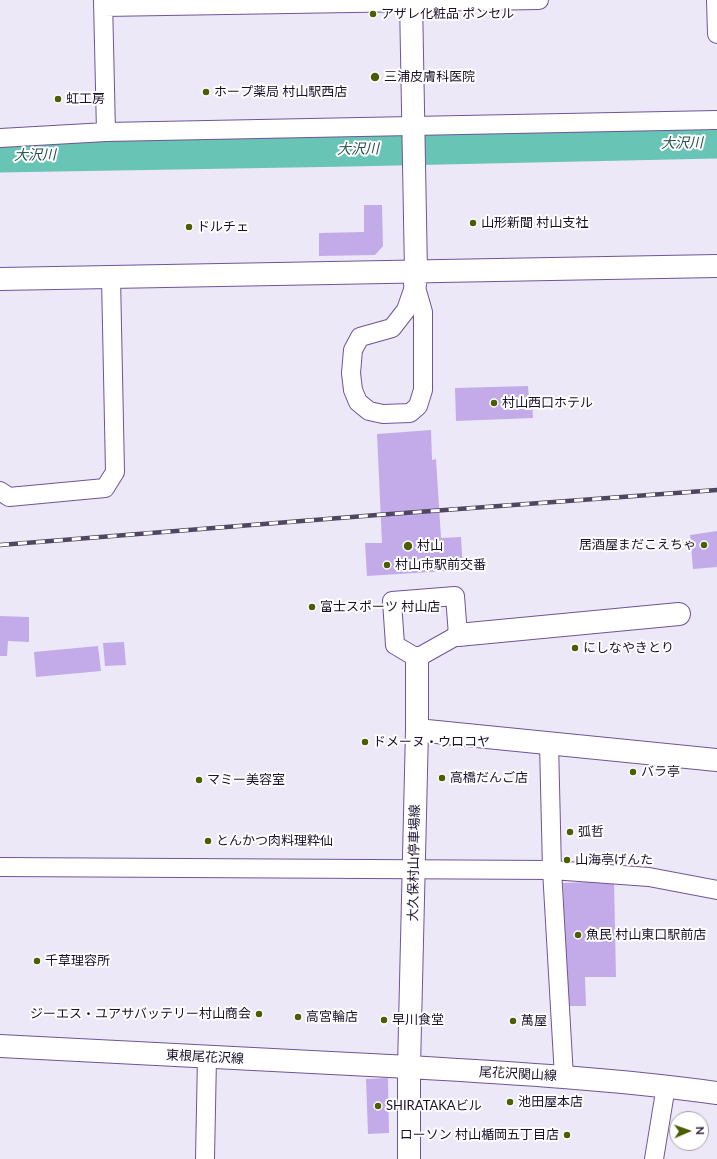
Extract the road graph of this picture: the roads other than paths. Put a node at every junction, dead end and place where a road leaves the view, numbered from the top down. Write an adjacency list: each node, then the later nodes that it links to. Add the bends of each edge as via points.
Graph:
1 (539, 0): 3 (street)
2 (716, 0): 5 (street)
3 (411, 1): 4 (street); 8 (street)
4 (103, 4): 7 (street)
5 (717, 34)
6 (717, 120): 8 (street)
7 (106, 132): 8 (street); 9 (street)
8 (413, 133): 12 (street)
9 (0, 138)
10 (717, 266): 12 (street)
11 (111, 277): 12 (street); 13 (street); 14 (street, via 115,472 105,488 9,497)
12 (415, 278): 12 (street, via 424,312 423,390 418,406 410,413 383,414 368,411 358,402 353,390 353,350 360,337 392,328 406,310)
13 (0, 279)
14 (0, 491)
15 (679, 614): 16 (street)
16 (458, 635): 17 (street); 17 (street, via 455,596 392,601 395,645)
17 (417, 658): 18 (street, 大久保村山停車場線)
18 (417, 730): 19 (street); 22 (street, 大久保村山停車場線)
19 (548, 743): 20 (street); 23 (street)
20 (717, 760)
21 (0, 867): 22 (street)
22 (414, 869): 23 (street); 27 (street, 大久保村山停車場線)
23 (552, 870): 24 (street, via 649,878); 28 (street)
24 (717, 890)
25 (0, 1046): 26 (street, 東根尾花沢線)
26 (207, 1057): 27 (street, 東根尾花沢線); 31 (street)
27 (409, 1067): 28 (street, 尾花沢関山線); 32 (street)
28 (564, 1077): 29 (street, 尾花沢関山線)
29 (666, 1086): 30 (street, 尾花沢関山線); 33 (street)
30 (717, 1093)
31 (205, 1159)
32 (409, 1159)
33 (654, 1159)

